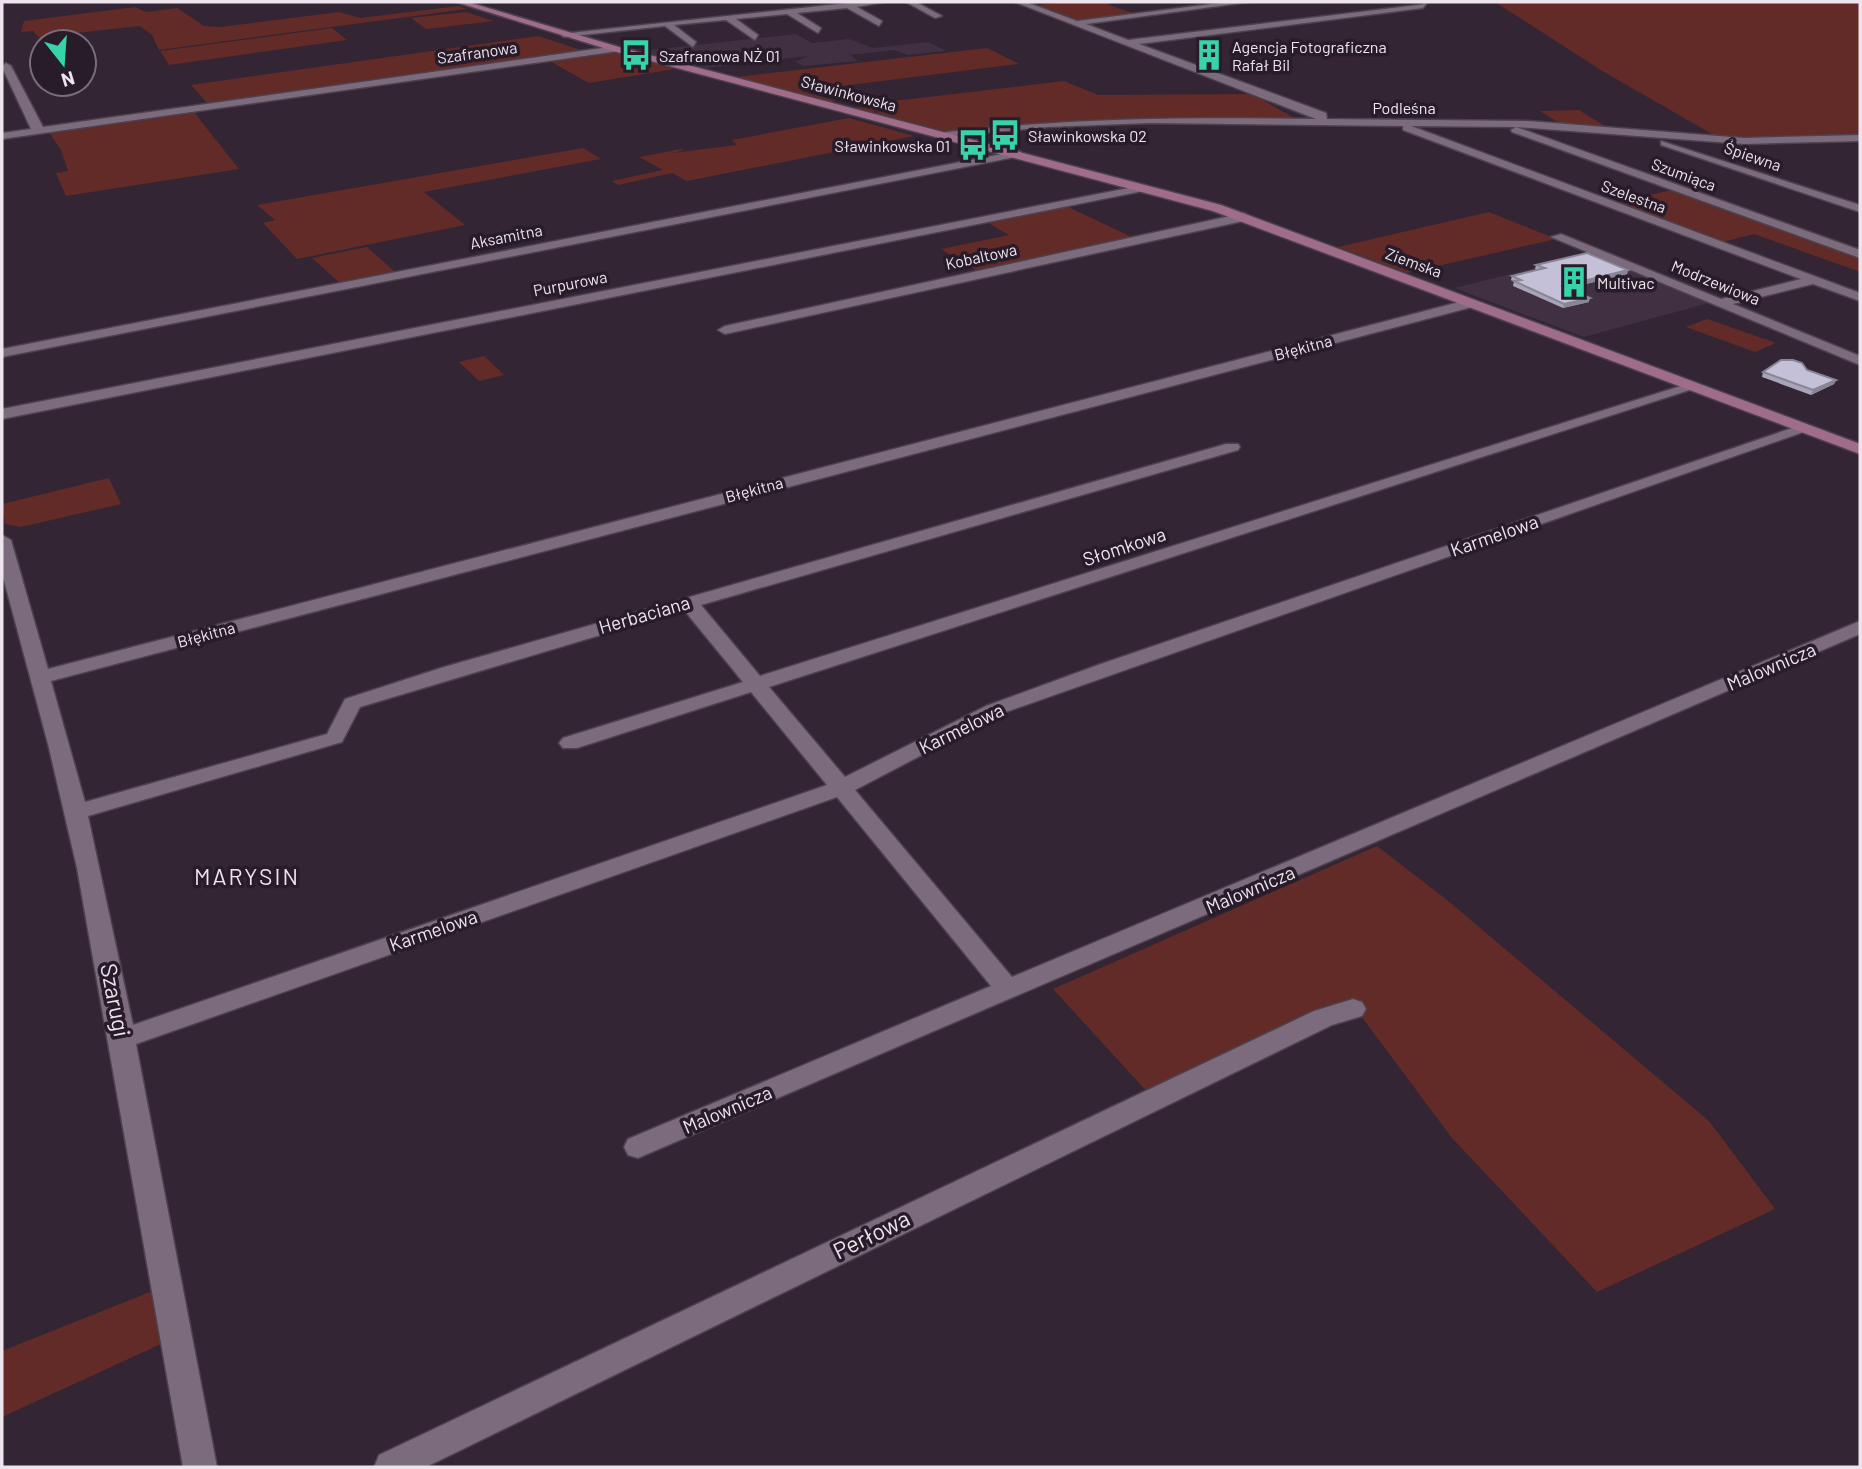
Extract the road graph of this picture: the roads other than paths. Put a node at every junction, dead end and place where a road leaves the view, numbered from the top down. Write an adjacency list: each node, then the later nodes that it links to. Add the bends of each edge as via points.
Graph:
1 (460, 2): 16 (street, Sławinkowska)
2 (880, 2): 7 (street)
3 (910, 2): 10 (street)
4 (1020, 2): 12 (street)
5 (1245, 2): 12 (street)
6 (830, 4): 7 (street); 9 (street)
7 (848, 5): 13 (street)
8 (1423, 6): 18 (street)
9 (788, 11): 11 (street); 15 (street)
10 (938, 16)
11 (727, 18): 14 (street); 17 (street)
12 (1074, 22): 18 (street)
13 (878, 23)
14 (667, 24): 16 (street); 19 (street)
15 (818, 30)
16 (564, 34): 20 (street, Sławinkowska)
17 (755, 37)
18 (1128, 43): 22 (street)
19 (693, 44)
20 (616, 48): 25 (street, Szafranowa); 27 (street, Sławinkowska)
21 (6, 66): 25 (street)
22 (1321, 119): 23 (street, Podleśna); 27 (street, Podleśna, via 1118,120)
23 (1398, 123): 24 (street, Podleśna); 36 (street, Szelestna)
24 (1498, 124): 26 (street, Podleśna); 35 (street, Szumiąca)
25 (41, 130): 28 (street, Szafranowa)
26 (1636, 134): 29 (street, Podleśna, via 1777,142); 32 (street, Śpiewna)
27 (947, 135): 30 (street, Ziemska)
28 (2, 136)
29 (1860, 138)
30 (1017, 154): 31 (street, Ziemska); 41 (street, Aksamitna)
31 (1144, 188): 33 (street, Ziemska); 44 (street, Purpurowa)
32 (1860, 209)
33 (1244, 217): 38 (street, Ziemska); 40 (street, Kobaltowa)
34 (1557, 237): 39 (street, Modrzewiowa)
35 (1860, 254)
36 (1814, 280): 37 (street, Szelestna); 39 (street)
37 (1860, 298)
38 (1471, 303): 43 (street, Ziemska); 51 (street, Błękitna)
39 (1722, 303): 42 (street, Modrzewiowa)
40 (725, 330)
41 (2, 353)
42 (1860, 361)
43 (1692, 387): 45 (street, Ziemska); 52 (street, Słomkowa)
44 (2, 414)
45 (1804, 429): 47 (street, Ziemska); 54 (street, Karmelowa, via 993,710)
46 (1232, 447): 49 (street, Herbaciana)
47 (1860, 449)
48 (2, 540): 51 (street, Szarugi)
49 (687, 601): 52 (street); 55 (street, Herbaciana, via 352,703 335,738)
50 (1860, 627): 56 (street, Malownicza)
51 (38, 678): 55 (street, Szarugi)
52 (756, 685): 53 (street, Słomkowa); 54 (street)
53 (569, 743)
54 (839, 789): 56 (street); 58 (street, Karmelowa)
55 (77, 812): 58 (street, Szarugi)
56 (1008, 990): 59 (street, Malownicza)
57 (1353, 1009): 61 (street, Perłowa, via 1323,1018)
58 (124, 1038): 60 (street, Szarugi, via 162,1273)
59 (638, 1147)
60 (200, 1467)
61 (391, 1467)

